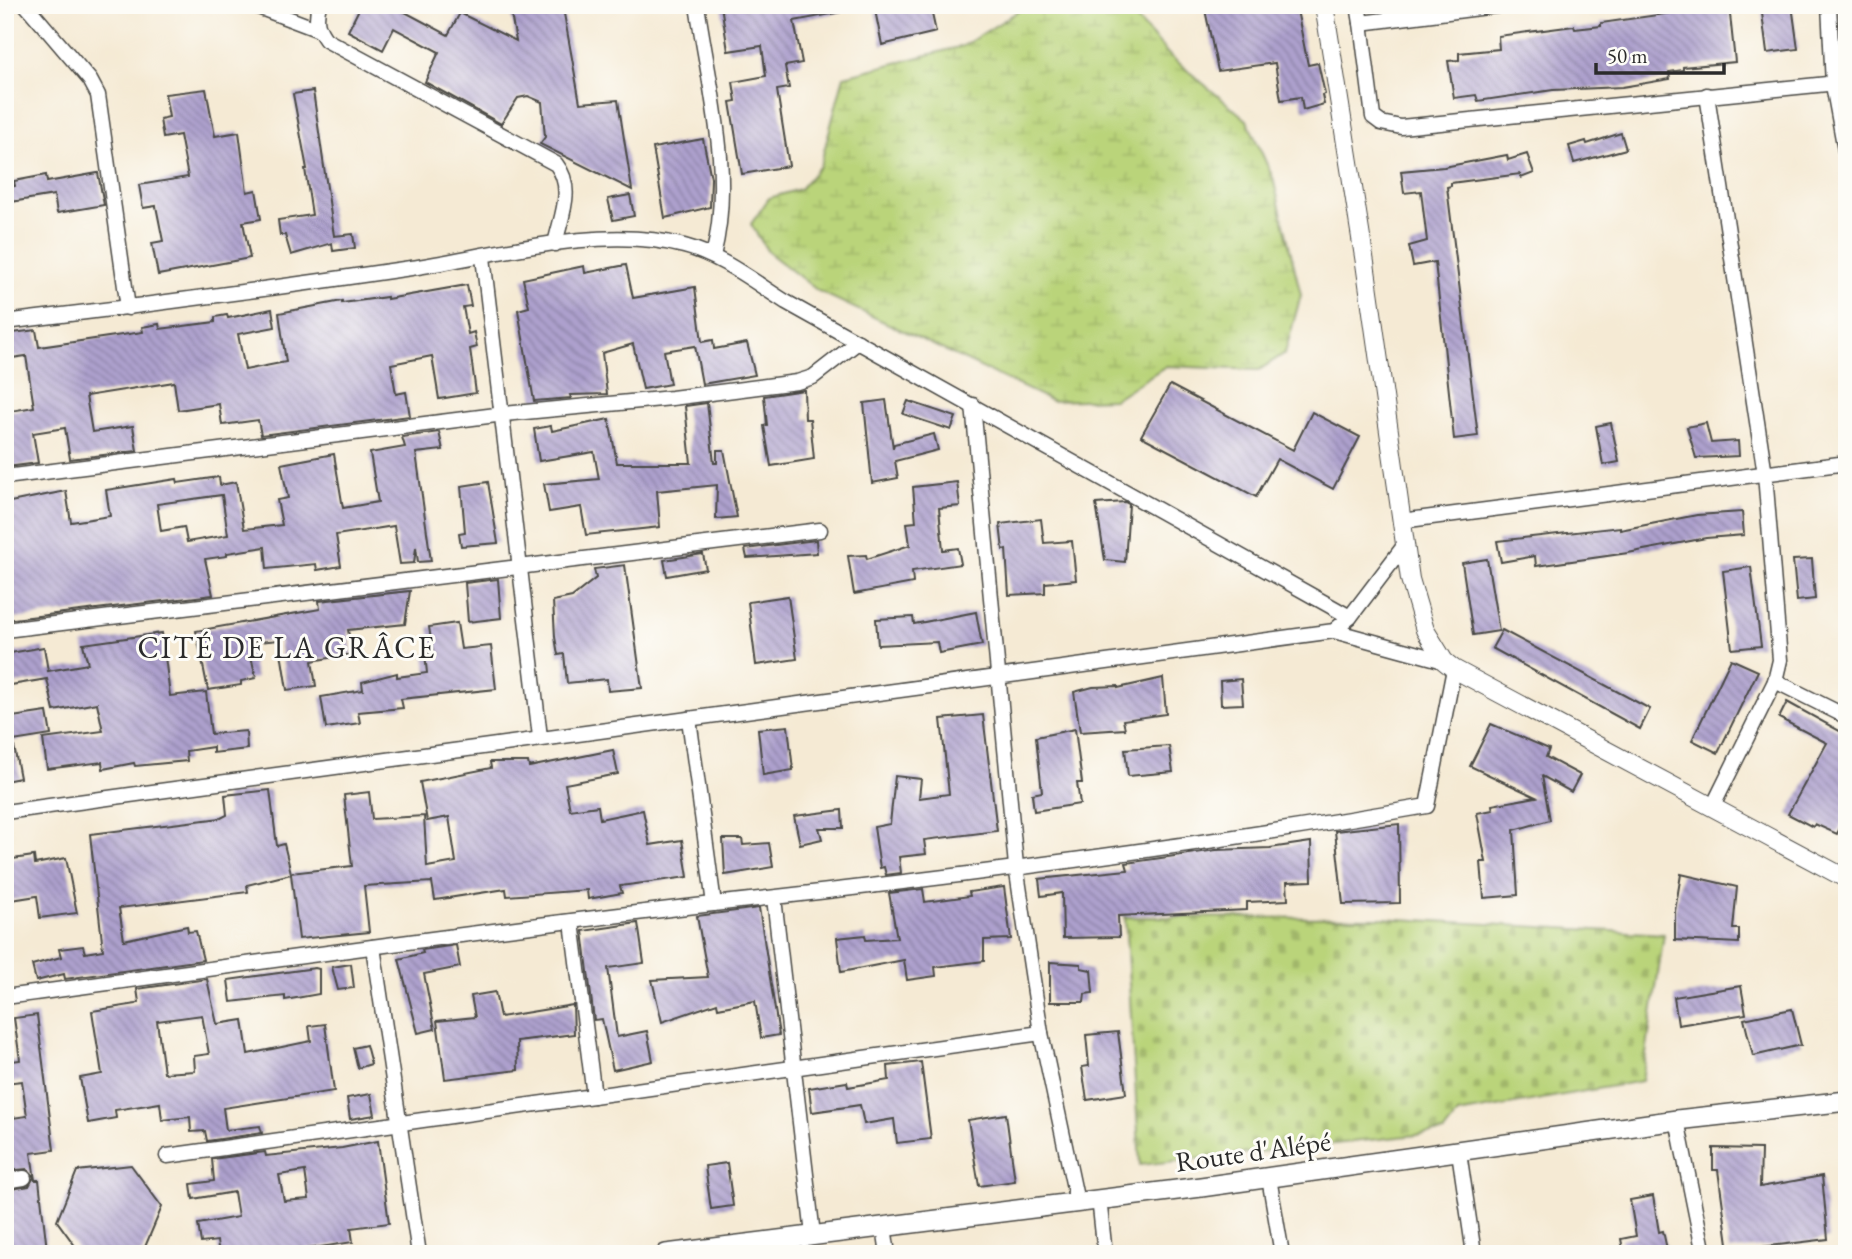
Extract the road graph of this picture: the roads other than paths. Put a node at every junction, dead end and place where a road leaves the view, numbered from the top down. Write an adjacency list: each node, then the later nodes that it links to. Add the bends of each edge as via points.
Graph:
1 (26, 5): 17 (street, via 98,95)
2 (253, 5): 10 (street)
3 (319, 5): 10 (street)
4 (697, 5): 15 (street, via 723,186)
5 (1324, 5): 25 (street)
6 (1358, 5): 9 (street)
7 (1503, 5): 9 (street)
8 (1829, 5): 11 (street)
9 (1361, 23): 12 (street, via 1369,106 1381,123 1401,127)
10 (318, 30): 14 (street, via 326,40 556,164 566,176 568,188)
11 (1840, 84): 12 (street); 13 (street)
12 (1707, 95): 23 (street)
13 (1847, 161)
14 (555, 244): 15 (street, via 640,239 683,245); 16 (street)
15 (713, 256): 19 (street)
16 (483, 257): 17 (street); 21 (street)
17 (128, 308): 18 (street)
18 (5, 322)
19 (858, 342): 20 (street); 21 (street, via 813,377 797,382)
20 (973, 405): 29 (street); 33 (street)
21 (504, 414): 24 (street); 28 (street)
22 (1847, 463): 23 (street)
23 (1765, 474): 25 (street); 34 (street, via 1779,630)
24 (5, 477)
25 (1401, 521): 27 (street)
26 (820, 530): 28 (street)
27 (1404, 546): 29 (street); 32 (street, via 1424,629)
28 (520, 566): 30 (street); 37 (street)
29 (1350, 617): 31 (street)
30 (5, 630)
31 (1334, 631): 32 (street); 33 (street)
32 (1449, 665): 38 (street); 40 (street, via 1427,806)
33 (996, 677): 36 (street); 40 (street)
34 (1776, 681): 35 (street); 38 (street)
35 (1847, 717)
36 (689, 719): 37 (street); 43 (street)
37 (540, 737): 39 (street)
38 (1713, 806): 41 (street)
39 (5, 812)
40 (1016, 866): 42 (street); 47 (street)
41 (1847, 879)
42 (774, 898): 43 (street); 48 (street)
43 (714, 904): 44 (street)
44 (572, 922): 45 (street); 49 (street)
45 (373, 947): 46 (street); 52 (street)
46 (5, 997)
47 (1041, 1033): 48 (street); 59 (street)
48 (795, 1069): 49 (street); 61 (street)
49 (594, 1096): 52 (street)
50 (1847, 1101): 51 (main road, Route d'Alépé)
51 (1677, 1119): 53 (main road, Route d'Alépé); 68 (street)
52 (400, 1124): 54 (street); 62 (street)
53 (1459, 1152): 56 (main road, Route d'Alépé); 67 (street)
54 (167, 1156)
55 (24, 1178): 57 (street)
56 (1269, 1178): 58 (main road, Route d'Alépé); 66 (street)
57 (5, 1181)
58 (1099, 1198): 59 (main road, Route d'Alépé); 65 (street)
59 (1076, 1202): 60 (main road, Route d'Alépé)
60 (884, 1227): 61 (main road, Route d'Alépé); 64 (street)
61 (813, 1234): 63 (main road, Route d'Alépé)
62 (419, 1254)
63 (666, 1254)
64 (888, 1254)
65 (1105, 1254)
66 (1282, 1254)
67 (1474, 1254)
68 (1704, 1254)

